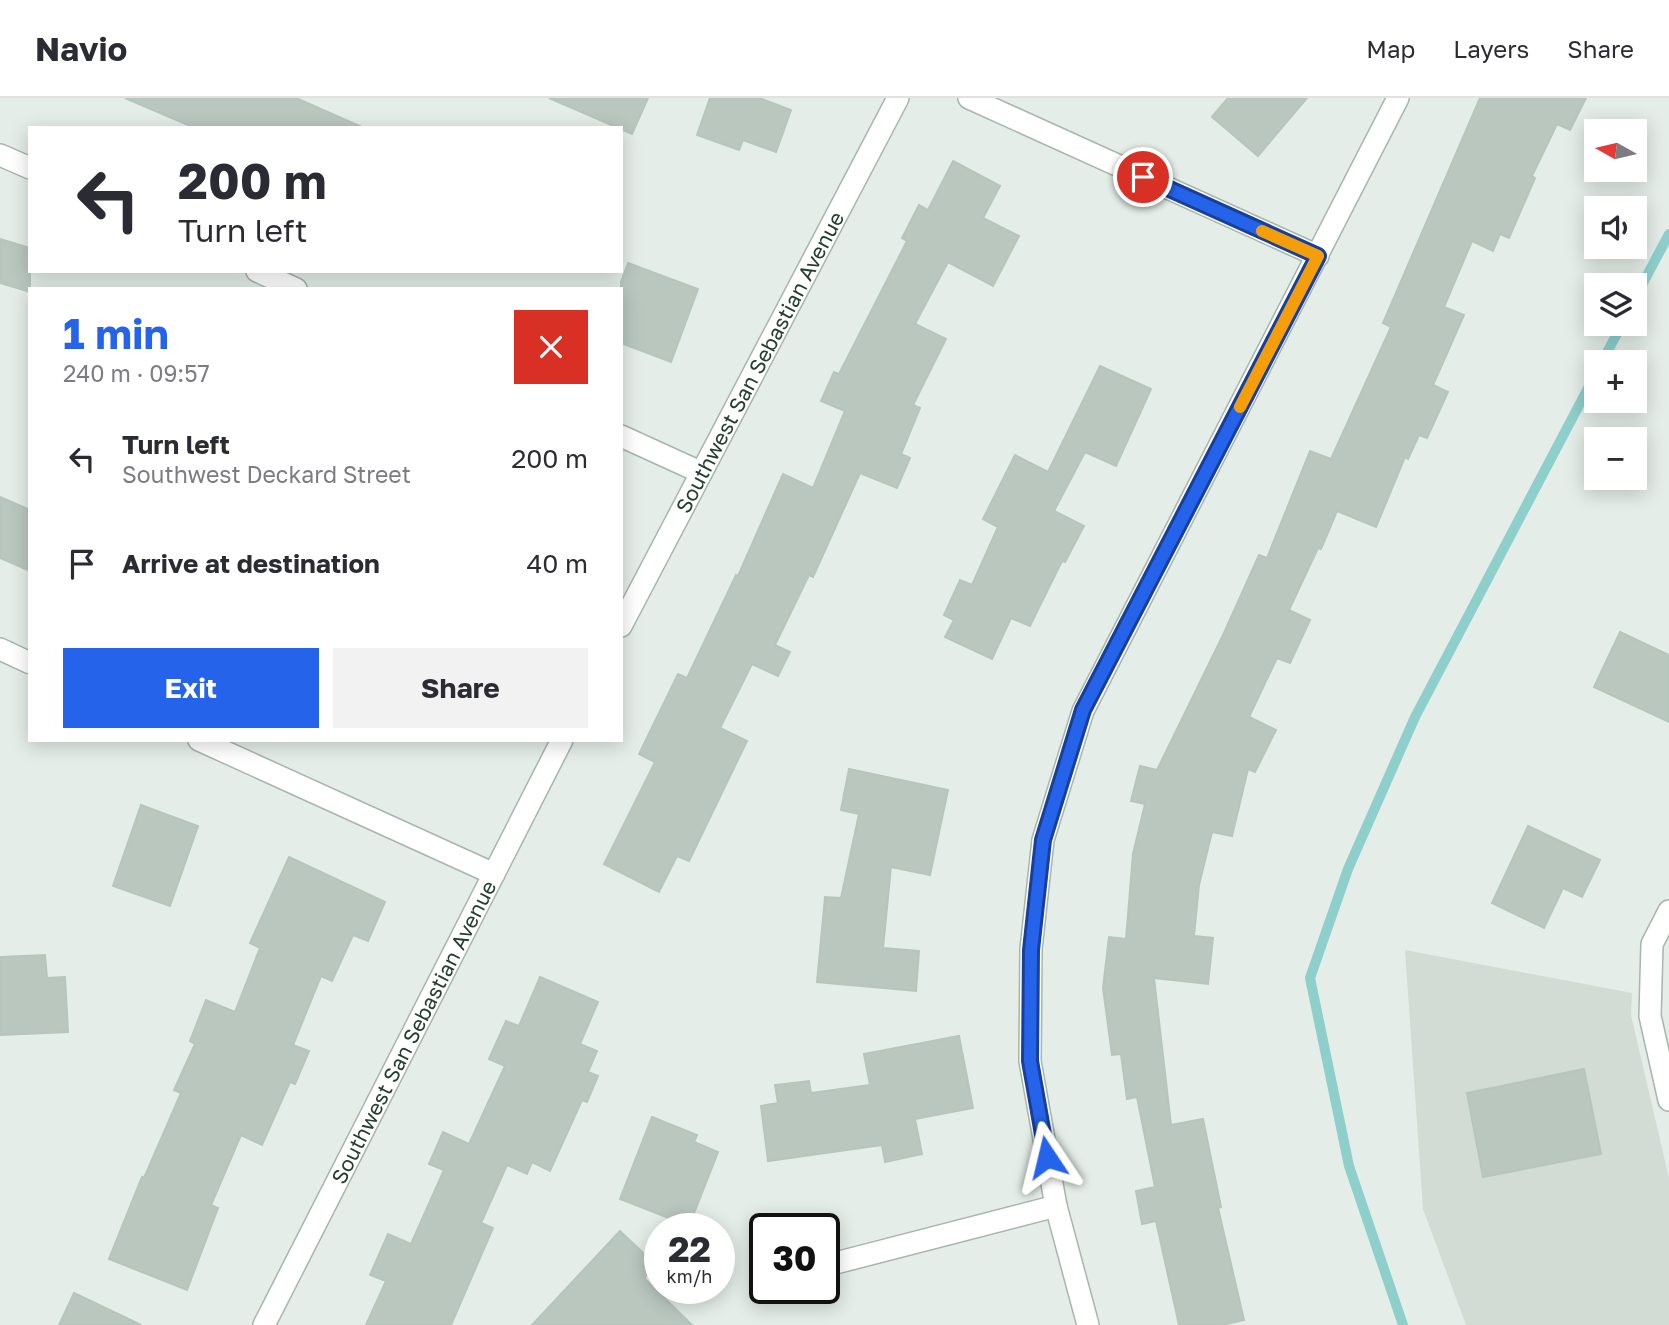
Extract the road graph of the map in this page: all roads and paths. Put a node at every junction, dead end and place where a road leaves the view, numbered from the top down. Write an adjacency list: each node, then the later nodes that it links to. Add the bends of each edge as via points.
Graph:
1 (898, 98): 10 (street, Southwest San Sebastian Avenue)
2 (969, 98): 6 (street)
3 (1398, 98): 6 (street)
4 (0, 155): 5 (street)
5 (28, 167)
6 (1318, 256): 19 (street, via 1083,710 1043,840 1031,950 1030,1061)
7 (261, 273): 8 (street)
8 (292, 287)
9 (623, 437): 10 (street)
10 (700, 472): 11 (street, Southwest San Sebastian Avenue)
11 (623, 622)
12 (0, 649): 13 (street)
13 (28, 662)
14 (203, 742): 16 (street)
15 (561, 742): 16 (street, Southwest San Sebastian Avenue)
16 (494, 874): 21 (street, Southwest San Sebastian Avenue)
17 (1669, 911): 18 (street, via 1652,944 1650,1016)
18 (1669, 1100)
19 (1056, 1206): 20 (street); 22 (street)
20 (840, 1262)
21 (264, 1325)
22 (1088, 1325)

